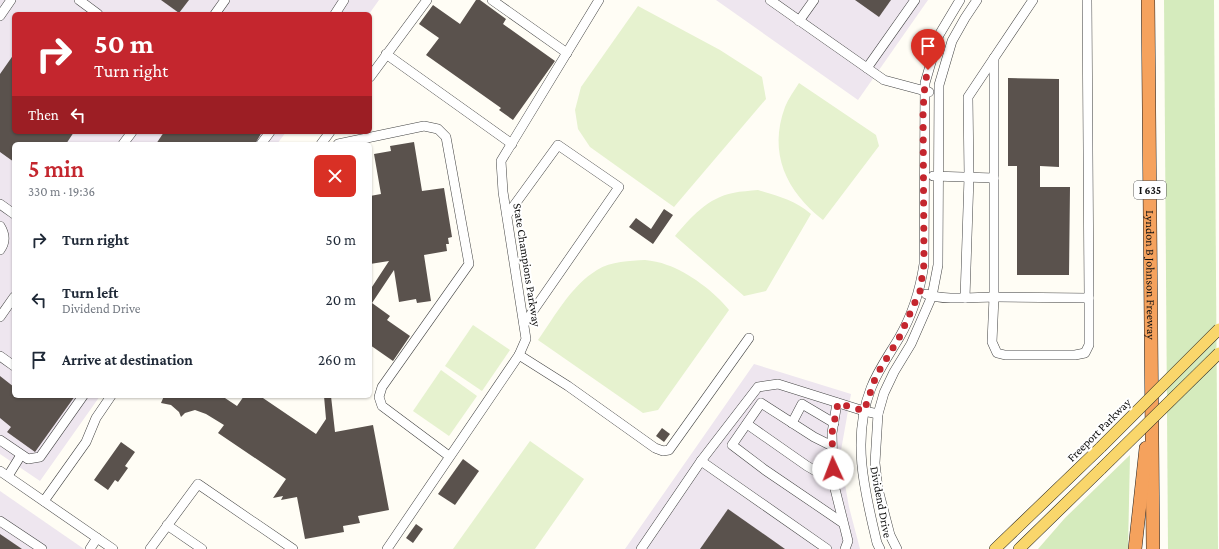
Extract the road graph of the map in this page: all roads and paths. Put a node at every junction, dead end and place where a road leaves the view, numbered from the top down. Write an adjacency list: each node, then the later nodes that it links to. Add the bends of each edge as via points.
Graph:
1 (11, 0): 19 (street)
2 (79, 0): 16 (street)
3 (225, 0): 17 (street)
4 (344, 0): 18 (street)
5 (427, 0): 21 (street)
6 (492, 0): 22 (street)
7 (599, 0): 22 (street, State Champions Parkway)
8 (770, 0): 20 (street)
9 (814, 0): 20 (street)
10 (915, 0): 24 (street)
11 (960, 0): 26 (street, Dividend Drive, via 939,35)
12 (977, 0): 27 (street, Dividend Drive, via 952,41 944,62)
13 (1033, 0): 23 (street)
14 (1087, 0): 43 (street)
15 (1148, 0): 53 (highway, Lyndon B Johnson Freeway / I 635)
16 (95, 12)
17 (216, 12)
18 (336, 12)
19 (0, 16)
20 (799, 20): 24 (street)
21 (386, 54): 25 (street); 29 (street)
22 (566, 55): 29 (street, State Champions Parkway)
23 (994, 58): 32 (street, via 968,97); 33 (street)
24 (867, 68): 26 (street, via 884,80)
25 (372, 74)
26 (924, 91): 27 (street); 30 (street, Dividend Drive)
27 (938, 93): 31 (street, Dividend Drive)
28 (348, 142): 65 (street, via 424,126 438,129 446,137 469,264 382,387 378,397 382,406)
29 (512, 144): 36 (street, State Champions Parkway, via 501,162)
30 (924, 176): 31 (street); 39 (street, Dividend Drive, via 924,264)
31 (938, 176): 32 (street); 40 (street, Dividend Drive, via 938,265)
32 (969, 178): 33 (street); 42 (street)
33 (994, 178): 41 (street)
34 (0, 204): 35 (street)
35 (12, 213)
36 (507, 215): 46 (street, State Champions Parkway); 46 (street, via 558,145 619,187)
37 (0, 226): 38 (street, via 4,245)
38 (0, 250)
39 (920, 291): 40 (street); 57 (street, Dividend Drive, via 899,338 873,382)
40 (932, 296): 42 (street); 58 (street, Dividend Drive, via 911,344 884,393)
41 (994, 297): 42 (street); 43 (street); 43 (street, via 992,342 997,353 1005,355 1085,353 1089,345)
42 (965, 298)
43 (1089, 298)
44 (12, 304): 45 (street)
45 (0, 317)
46 (524, 324): 50 (street, State Champions Parkway, via 526,339)
47 (1219, 329): 86 (main road, Freeport Parkway, bridge)
48 (749, 338): 50 (street, via 669,450 663,451)
49 (1219, 353): 87 (main road, bridge)
50 (519, 355): 65 (street, State Champions Parkway)
51 (0, 356): 52 (street)
52 (12, 365)
53 (1153, 381): 88 (highway); 89 (highway, Lyndon B Johnson Freeway / I 635)
54 (82, 398): 64 (street, via 40,458 28,459)
55 (110, 398): 69 (street, via 96,418 86,442)
56 (838, 403): 57 (street); 60 (street); 66 (street, via 778,384 758,387)
57 (864, 411): 58 (street); 84 (street, Dividend Drive, via 861,463 864,492)
58 (878, 414): 85 (street, Dividend Drive, via 875,463 878,489 890,535)
59 (792, 423): 60 (street, via 802,404); 61 (street, via 761,403); 63 (street)
60 (834, 423): 63 (street)
61 (747, 424): 68 (street); 71 (street, via 732,445)
62 (0, 440): 64 (street)
63 (832, 446): 68 (street)
64 (21, 455): 67 (street)
65 (449, 456): 80 (street, State Champions Parkway)
66 (701, 461): 81 (street); 82 (street)
67 (4, 473): 69 (street)
68 (833, 481): 71 (street)
69 (44, 501): 73 (street)
70 (0, 521): 74 (street)
71 (843, 523): 83 (street, via 848,541)
72 (167, 525): 77 (street); 78 (street); 79 (street, via 198,484)
73 (97, 538): 75 (street); 76 (street)
74 (42, 549)
75 (90, 549)
76 (113, 549)
77 (150, 549)
78 (202, 549)
79 (293, 549)
80 (387, 549)
81 (641, 549)
82 (827, 549)
83 (846, 549)
84 (880, 549)
85 (897, 549)
86 (995, 549)
87 (1019, 549)
88 (1135, 549)
89 (1153, 549)

